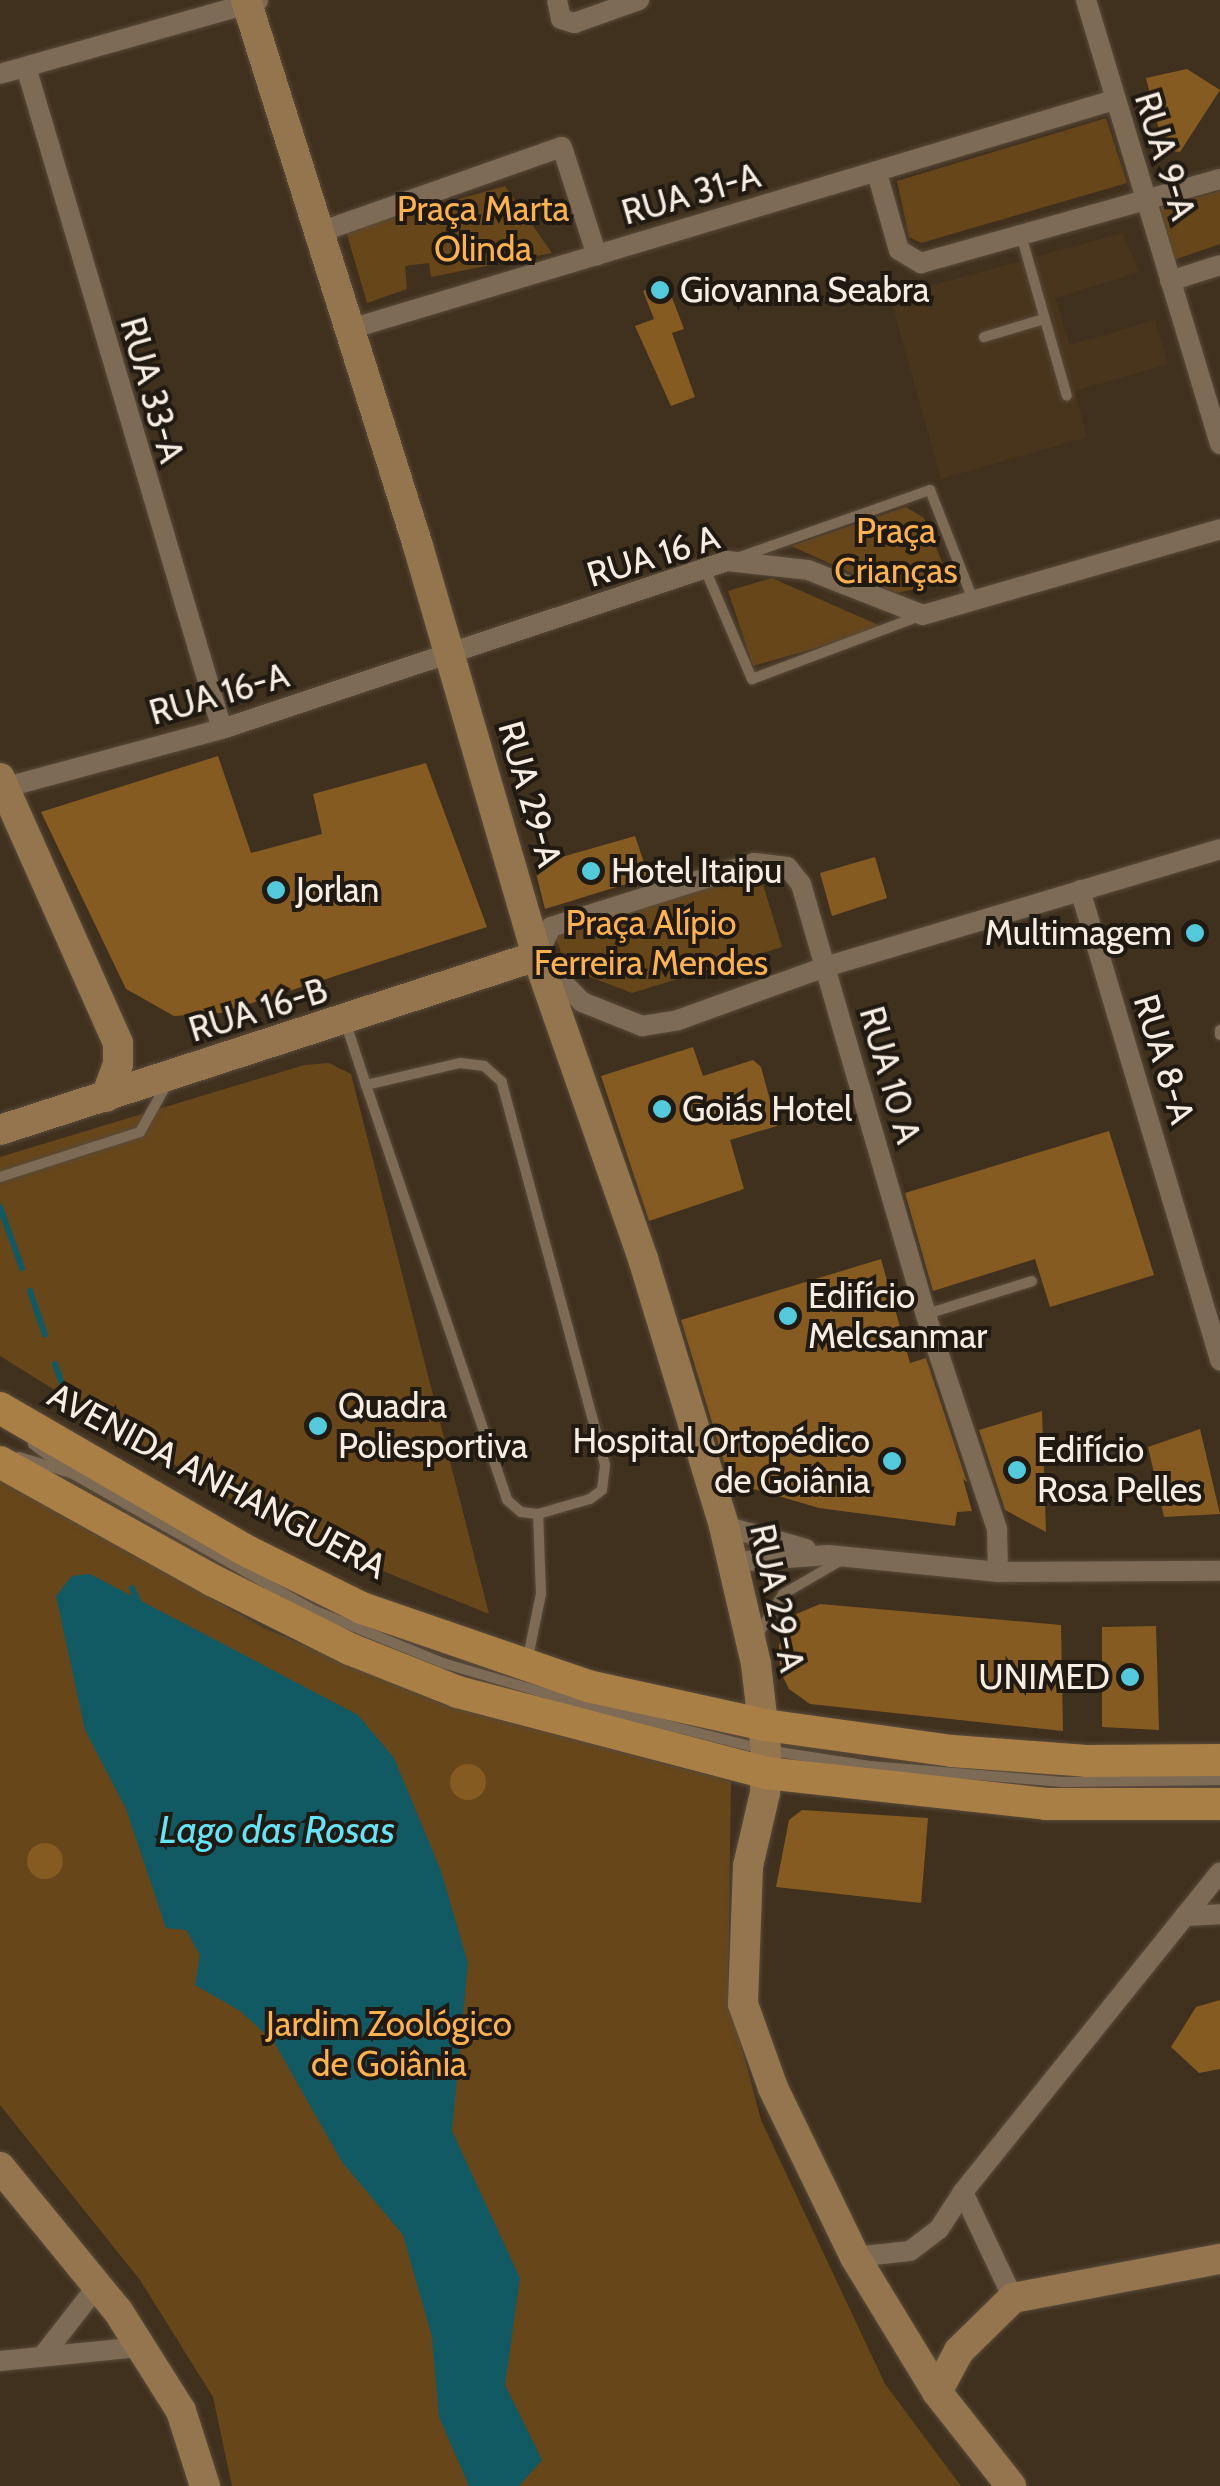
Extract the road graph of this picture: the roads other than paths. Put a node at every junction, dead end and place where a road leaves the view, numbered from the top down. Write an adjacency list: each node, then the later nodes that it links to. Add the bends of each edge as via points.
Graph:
1 (556, 0): 2 (street, via 561,18 574,23)
2 (639, 0)
3 (1086, 0): 7 (street, RUA 9-A)
4 (251, 1): 5 (street); 11 (street, RUA 29-A)
5 (26, 68): 6 (street); 27 (street, RUA 33-A)
6 (0, 74)
7 (1114, 100): 8 (street, RUA 31-A); 10 (street, RUA 9-A)
8 (877, 173): 12 (street, via 899,250 921,262); 13 (street, RUA 31-A)
9 (1220, 178): 10 (street)
10 (1146, 203): 12 (street); 15 (street, RUA 9-A)
11 (320, 232): 13 (street, via 562,147); 17 (street, RUA 29-A)
12 (1021, 234): 16 (lane)
13 (597, 256): 17 (street, RUA 31-A)
14 (1220, 265): 15 (street)
15 (1170, 280): 20 (street, RUA 9-A)
16 (1044, 320): 18 (lane); 19 (lane)
17 (350, 329): 26 (street, RUA 29-A)
18 (984, 338)
19 (1067, 396)
20 (1220, 444)
21 (1220, 528): 24 (street)
22 (727, 561): 23 (street, RUA 16 A); 24 (lane, via 930,490); 25 (street, RUA 16 A, via 808,570)
23 (705, 569): 25 (lane, via 752,679); 26 (street, RUA 16 A)
24 (973, 600): 25 (street)
25 (924, 615)
26 (451, 657): 27 (street, RUA 16-A); 31 (street, RUA 29-A)
27 (222, 729): 28 (street, RUA 16-A)
28 (2, 783): 36 (street, via 118,1042)
29 (1220, 849): 30 (street)
30 (1080, 890): 32 (street); 41 (street, RUA 8-A)
31 (537, 956): 32 (street, via 582,1002 642,1026 678,1020); 32 (street, RUA 10 A, via 552,927 772,862 787,867 801,884); 33 (street, RUA 16-B); 48 (street, RUA 29-A, via 643,1258)
32 (825, 967): 40 (street, RUA 10 A)
33 (345, 1022): 34 (street, RUA 16-B); 35 (lane)
34 (171, 1076): 36 (street, RUA 16-B); 38 (lane, via 140,1132)
35 (366, 1086): 47 (lane, via 507,1500); 47 (lane, via 460,1063 484,1066 502,1082 604,1466 602,1490 590,1499)
36 (106, 1097): 37 (street, RUA 16-B)
37 (0, 1130)
38 (0, 1177)
39 (1032, 1281): 40 (lane)
40 (926, 1315): 52 (street, RUA 10 A, via 997,1529)
41 (1220, 1361)
42 (0, 1408): 54 (main road, AVENIDA ANHANGUERA, via 245,1550 362,1608)
43 (0, 1424): 46 (lane)
44 (0, 1448): 46 (lane)
45 (0, 1462): 55 (main road, AVENIDA ANHANGUERA, via 350,1649 458,1692)
46 (71, 1473): 55 (lane, via 314,1610 443,1663)
47 (538, 1514): 54 (lane, via 541,1594)
48 (724, 1526): 49 (street); 50 (street, RUA 29-A)
49 (838, 1556): 50 (street); 52 (street); 53 (lane, via 784,1594)
50 (732, 1562): 53 (street, RUA 29-A)
51 (1220, 1570): 52 (street)
52 (998, 1572)
53 (752, 1646): 55 (street, RUA 29-A)
54 (526, 1666): 55 (main road, AVENIDA ANHANGUERA)
55 (765, 1750): 56 (main road, AVENIDA ANHANGUERA); 57 (main road, AVENIDA ANHANGUERA, via 1046,1804); 63 (street, via 748,1866 743,2004 773,2088)
56 (1220, 1760)
57 (1217, 1801)
58 (1220, 1872): 60 (street)
59 (1220, 1914): 60 (street)
60 (1186, 1916): 62 (street)
61 (0, 2168): 65 (street)
62 (963, 2192): 63 (street, via 939,2229 910,2251); 66 (street)
63 (855, 2257): 70 (street)
64 (1220, 2258): 66 (street)
65 (98, 2284): 67 (street); 68 (street)
66 (1013, 2298): 70 (street, via 959,2351)
67 (140, 2348): 68 (street); 71 (street, via 181,2410)
68 (45, 2352): 69 (street)
69 (0, 2361)
70 (937, 2392): 72 (street)
71 (205, 2486)
72 (1011, 2486)

